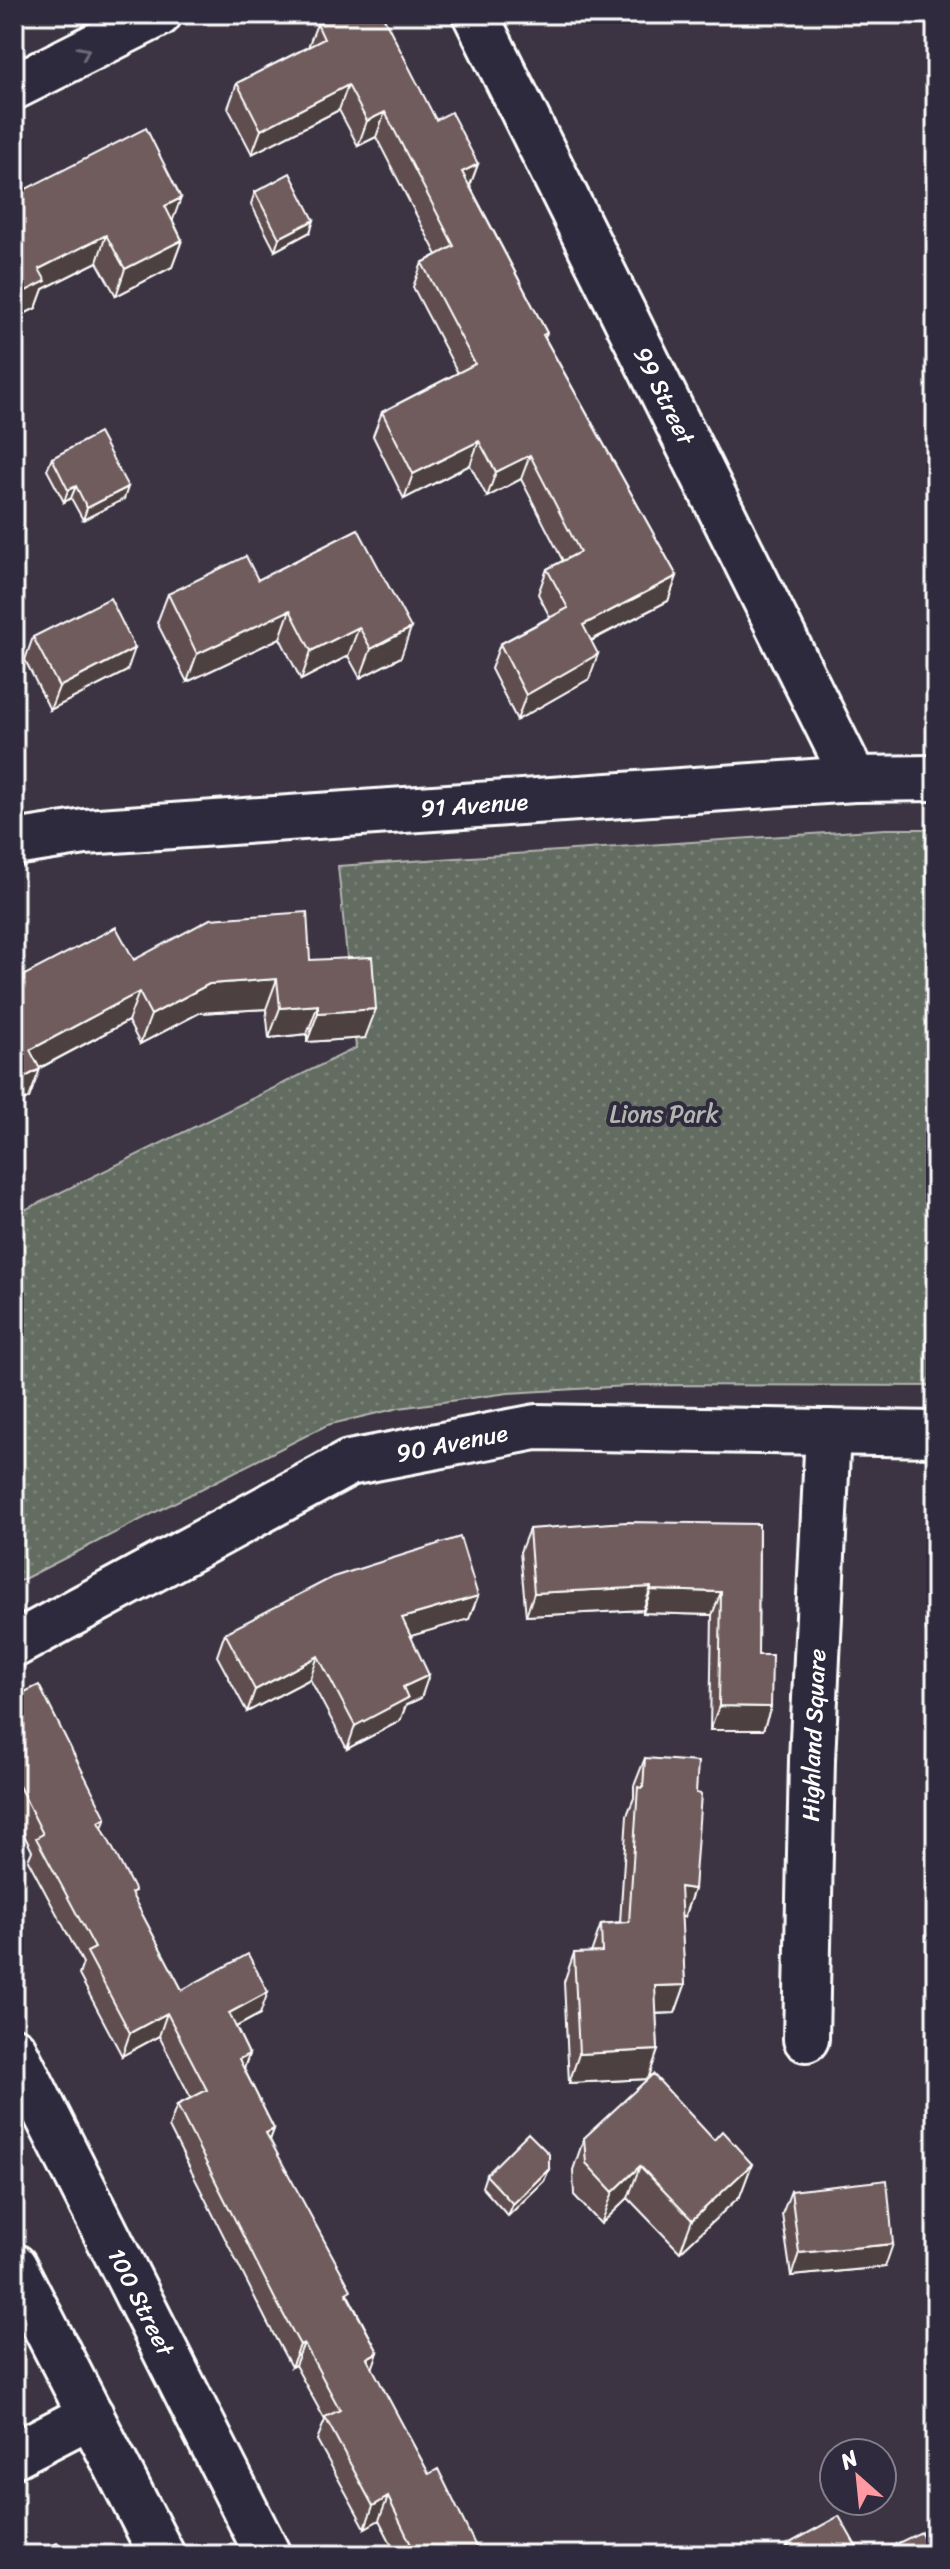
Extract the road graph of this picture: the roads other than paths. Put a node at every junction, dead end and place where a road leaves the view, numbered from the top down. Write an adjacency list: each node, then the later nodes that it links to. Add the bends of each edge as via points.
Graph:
1 (159, 14): 3 (street, one-way to 1)
2 (475, 14): 5 (street, 99 Street)
3 (14, 87)
4 (936, 778): 5 (street, 91 Avenue)
5 (854, 779): 6 (street, 91 Avenue, via 85,832)
6 (14, 843)
7 (828, 1432): 8 (street, 90 Avenue); 9 (street, 90 Avenue, via 536,1427 349,1463); 10 (street, Highland Square, via 812,1760)
8 (936, 1434)
9 (14, 1645)
10 (806, 2039)
11 (14, 2050): 16 (street, 100 Street)
12 (14, 2266): 13 (street)
13 (91, 2415): 14 (street); 15 (street)
14 (14, 2455)
15 (162, 2555)
16 (268, 2555)

